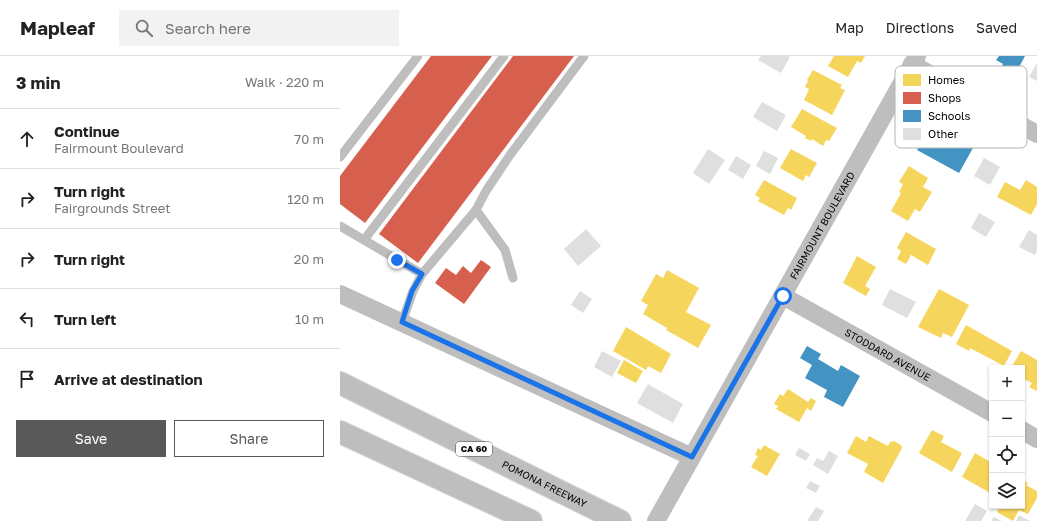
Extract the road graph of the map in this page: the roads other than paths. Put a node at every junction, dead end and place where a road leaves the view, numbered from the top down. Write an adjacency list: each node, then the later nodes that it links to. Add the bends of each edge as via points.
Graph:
1 (418, 56): 9 (lane)
2 (504, 56): 12 (lane)
3 (584, 56): 10 (lane, via 510,155)
4 (915, 60): 5 (street)
5 (925, 66)
6 (895, 96): 16 (street, FAIRMOUNT BOULEVARD)
7 (1027, 128): 8 (street)
8 (1037, 134)
9 (340, 157)
10 (476, 210): 13 (lane); 14 (lane, via 505,250)
11 (340, 226): 12 (lane)
12 (364, 240): 13 (lane)
13 (422, 274): 17 (lane, via 412,291)
14 (513, 278)
15 (340, 294): 17 (street)
16 (783, 296): 19 (street, STODDARD AVENUE); 23 (street, FAIRMOUNT BOULEVARD)
17 (402, 322): 23 (street)
18 (340, 383): 24 (highway, POMONA FREEWAY / CA 60)
19 (989, 412)
20 (340, 432): 25 (highway)
21 (1025, 432): 22 (street)
22 (1037, 439)
23 (692, 457): 26 (street, FAIRMOUNT BOULEVARD)
24 (614, 518)
25 (531, 521)
26 (656, 521)

